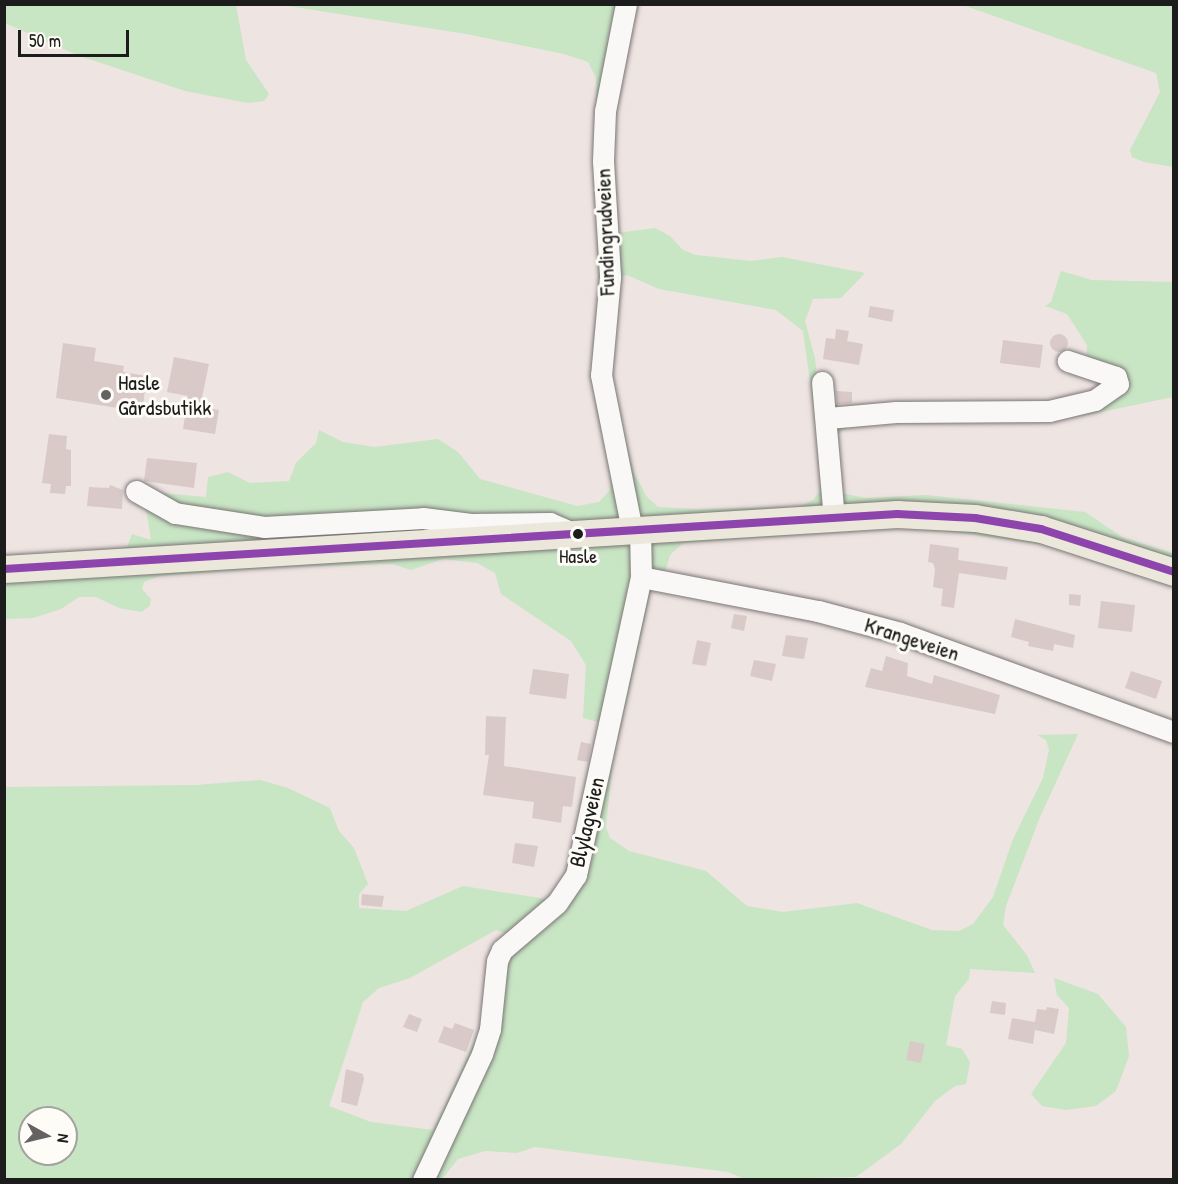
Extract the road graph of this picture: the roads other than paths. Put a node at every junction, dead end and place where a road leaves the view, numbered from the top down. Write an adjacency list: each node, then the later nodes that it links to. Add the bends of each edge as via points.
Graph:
1 (626, 4): 7 (street, Fundingrudveien, via 605,111 603,161 610,277 601,375)
2 (1068, 361): 4 (street, via 1116,377 1117,387 1095,400 1049,411 896,412)
3 (822, 382): 4 (street)
4 (828, 418): 6 (street)
5 (136, 491): 8 (street, via 175,513 264,527 423,518 471,524 550,523)
6 (834, 518): 7 (main road); 10 (main road, via 935,515 1014,524 1070,537)
7 (636, 530): 8 (main road); 11 (street, Blylagveien)
8 (574, 534): 9 (main road)
9 (4, 569)
10 (1173, 572)
11 (641, 578): 12 (street, Krangeveien, via 818,611 900,633); 13 (street, Blylagveien, via 576,875 557,903 502,950 496,961 490,1029 482,1054)
12 (1173, 732)
13 (423, 1179)

